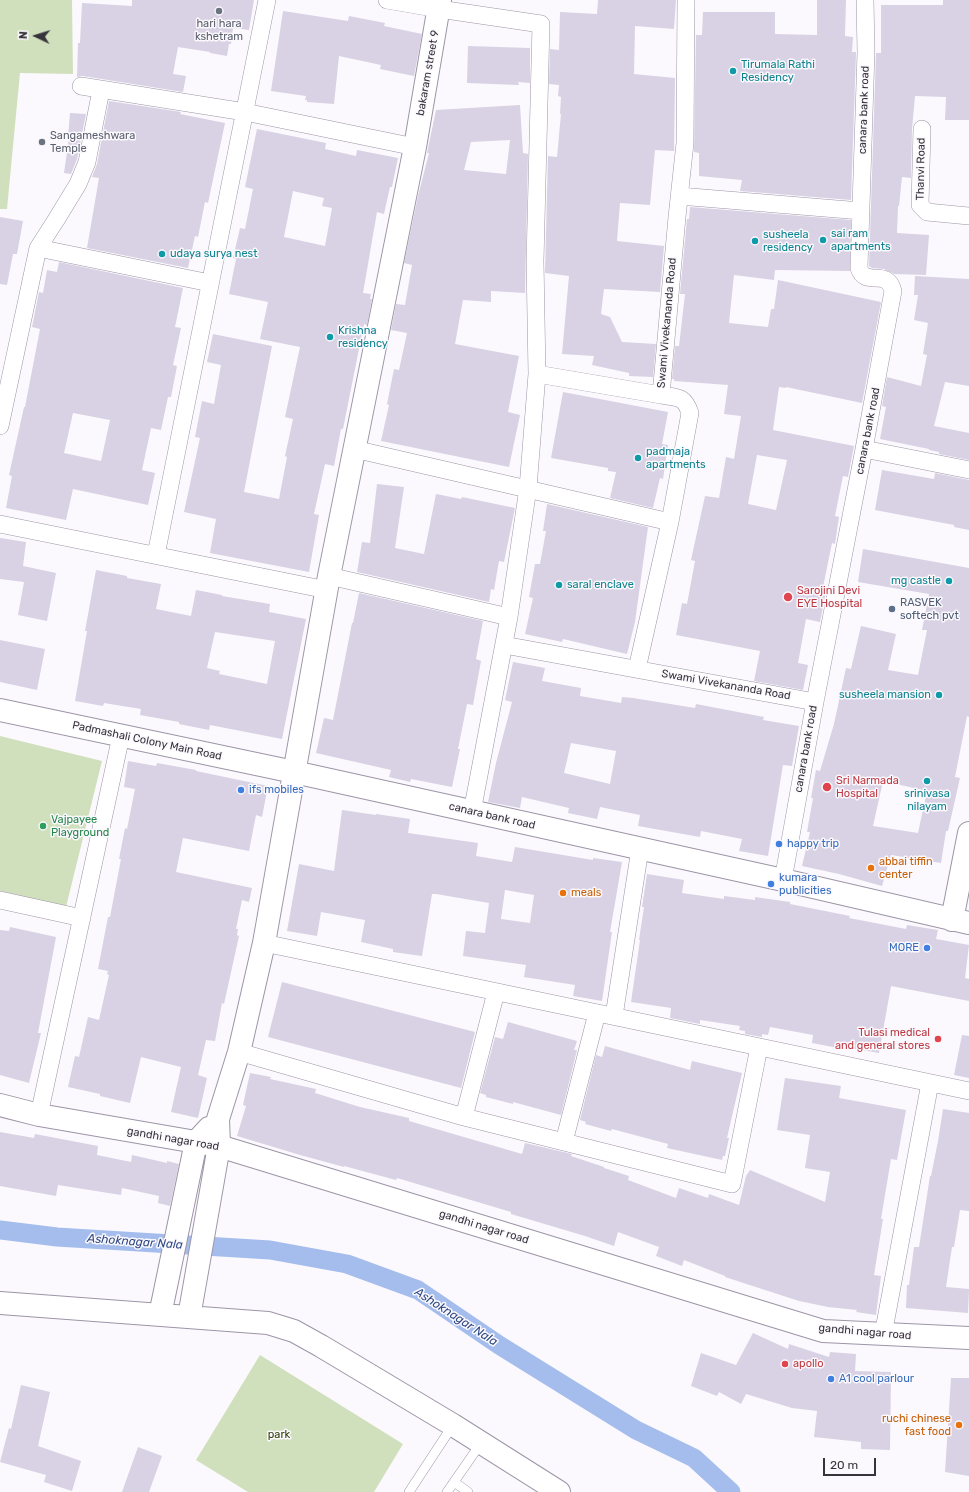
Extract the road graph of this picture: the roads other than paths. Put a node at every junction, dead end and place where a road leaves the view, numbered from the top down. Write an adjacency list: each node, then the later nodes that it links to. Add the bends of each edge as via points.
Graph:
1 (267, 0): 8 (street)
2 (388, 0): 5 (street)
3 (686, 0): 11 (street, Swami Vivekananda Road, via 686,143)
4 (865, 0): 12 (street, canara bank road)
5 (440, 5): 10 (street, bakaram street 9); 16 (street, via 541,24 535,261)
6 (81, 86): 7 (street)
7 (101, 90): 8 (street); 14 (street, via 87,162 78,184)
8 (244, 112): 10 (street); 15 (street)
9 (922, 129): 13 (street, Thanvi Road, via 920,206 927,212)
10 (415, 147): 19 (street, bakaram street 9)
11 (679, 196): 12 (street); 17 (street, Swami Vivekananda Road)
12 (861, 211): 20 (street, canara bank road, via 860,274 864,277 886,279 893,291)
13 (969, 216)
14 (38, 248): 15 (street); 18 (street)
15 (210, 283): 25 (street)
16 (537, 374): 17 (street); 22 (street)
17 (661, 395): 23 (street, Swami Vivekananda Road, via 681,398 690,413)
18 (0, 426)
19 (354, 449): 22 (street); 26 (street, bakaram street 9)
20 (864, 449): 21 (street); 30 (street, canara bank road)
21 (969, 470)
22 (528, 488): 23 (street); 27 (street)
23 (670, 522): 29 (street, Swami Vivekananda Road)
24 (0, 524): 25 (street)
25 (156, 555): 26 (street)
26 (328, 583): 27 (street); 33 (street, bakaram street 9)
27 (509, 617): 28 (street)
28 (504, 645): 29 (street, Swami Vivekananda Road); 34 (street)
29 (637, 669): 30 (street, Swami Vivekananda Road)
30 (815, 702): 37 (street, canara bank road)
31 (0, 710): 32 (street, Padmashali Colony Main Road)
32 (121, 736): 33 (street, Padmashali Colony Main Road); 39 (street)
33 (294, 772): 34 (street, canara bank road); 41 (street, bakaram street 9)
34 (472, 812): 36 (street, canara bank road)
35 (969, 833): 40 (street)
36 (640, 849): 37 (street, canara bank road); 43 (street)
37 (783, 880): 40 (street, canara bank road)
38 (0, 900): 39 (street)
39 (82, 918): 49 (street)
40 (961, 922)
41 (264, 943): 42 (street); 45 (street, bakaram street 9)
42 (496, 992): 43 (street); 50 (street)
43 (606, 1015): 44 (street); 52 (street)
44 (759, 1047): 46 (street); 52 (street, via 732,1184)
45 (239, 1052): 50 (street); 51 (street, bakaram street 9)
46 (930, 1083): 47 (street); 58 (street)
47 (969, 1091)
48 (0, 1105): 49 (street, gandhi nagar road)
49 (38, 1115): 53 (street, gandhi nagar road)
50 (464, 1117): 52 (street)
51 (218, 1119): 53 (street); 54 (street)
52 (564, 1142)
53 (194, 1152): 54 (street, gandhi nagar road); 56 (street)
54 (218, 1154): 57 (street); 58 (street, gandhi nagar road, via 823,1331)
55 (0, 1303): 56 (street)
56 (162, 1305): 57 (street)
57 (190, 1308): 60 (street, via 268,1323 294,1331)
58 (883, 1335): 59 (street, gandhi nagar road)
59 (969, 1338)
60 (453, 1425): 61 (street); 63 (lane)
61 (481, 1443): 62 (lane); 66 (street)
62 (454, 1482): 64 (lane); 65 (lane)
63 (409, 1492)
64 (447, 1492)
65 (468, 1492)
66 (559, 1492)

